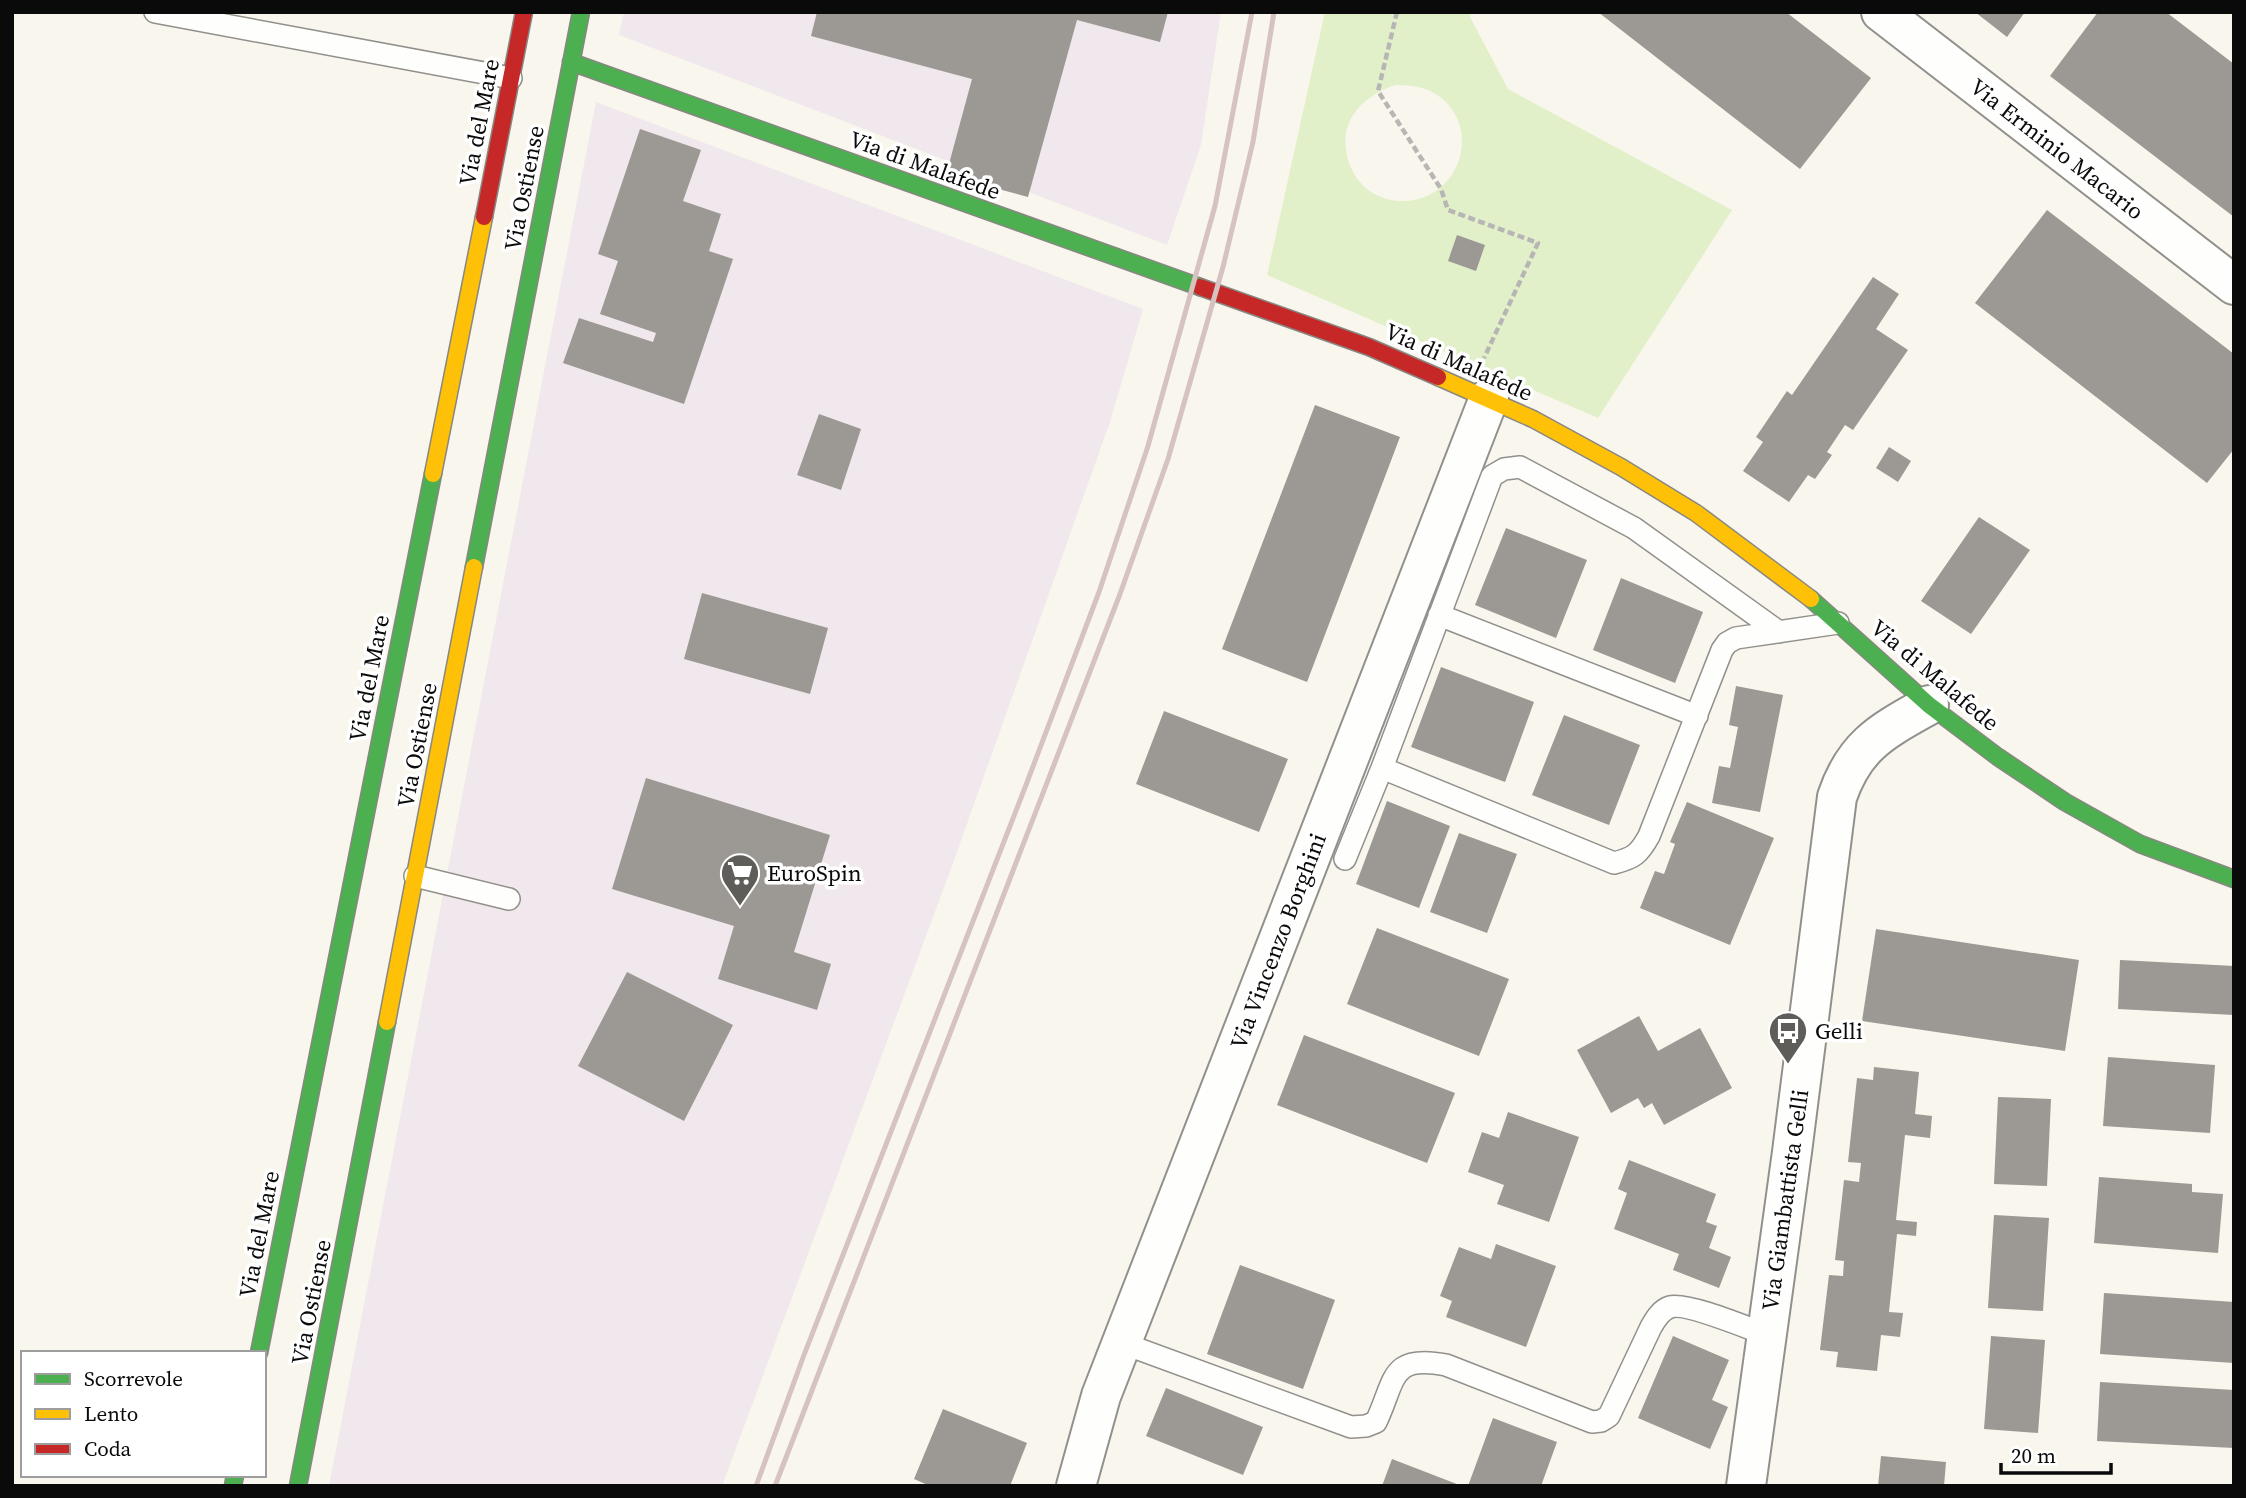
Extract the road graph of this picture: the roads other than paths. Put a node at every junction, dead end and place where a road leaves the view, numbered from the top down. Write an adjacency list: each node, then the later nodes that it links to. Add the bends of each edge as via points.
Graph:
1 (155, 12): 6 (lane)
2 (524, 12): 6 (main road, Via del Mare)
3 (582, 12): 5 (main road, Via Ostiense)
4 (1881, 12): 7 (street, Via Erminio Macario)
5 (571, 62): 8 (main road, Via di Malafede, via 1320,328); 16 (main road, Via Ostiense)
6 (511, 78): 21 (main road, Via del Mare)
7 (2234, 285)
8 (1479, 394): 10 (main road, Via di Malafede, via 1597,452 1696,513); 20 (street, Via Vincenzo Borghini)
9 (1439, 615): 11 (lane, via 1492,476 1520,467 1634,528); 13 (lane); 14 (lane)
10 (1838, 623): 11 (lane); 12 (main road, Via di Malafede)
11 (1779, 632): 13 (lane, via 1727,643)
12 (1929, 705): 17 (main road, Via di Malafede, via 2085,814 2162,854); 19 (street, Via Giambattista Gelli, via 1875,737 1852,762 1837,797)
13 (1696, 716): 14 (lane, via 1641,851 1614,863)
14 (1382, 768): 15 (lane)
15 (1345, 859)
16 (415, 876): 18 (lane); 22 (main road, Via Ostiense)
17 (2234, 879)
18 (509, 899)
19 (1767, 1335): 20 (lane, via 1691,1309 1667,1308 1651,1327 1609,1416 1592,1422 1446,1365 1409,1363 1398,1370 1376,1422 1358,1427); 24 (street, Via Giambattista Gelli)
20 (1122, 1343): 23 (street, Via Vincenzo Borghini, via 1101,1396)
21 (259, 1351)
22 (298, 1486)
23 (1076, 1486)
24 (1746, 1486)

